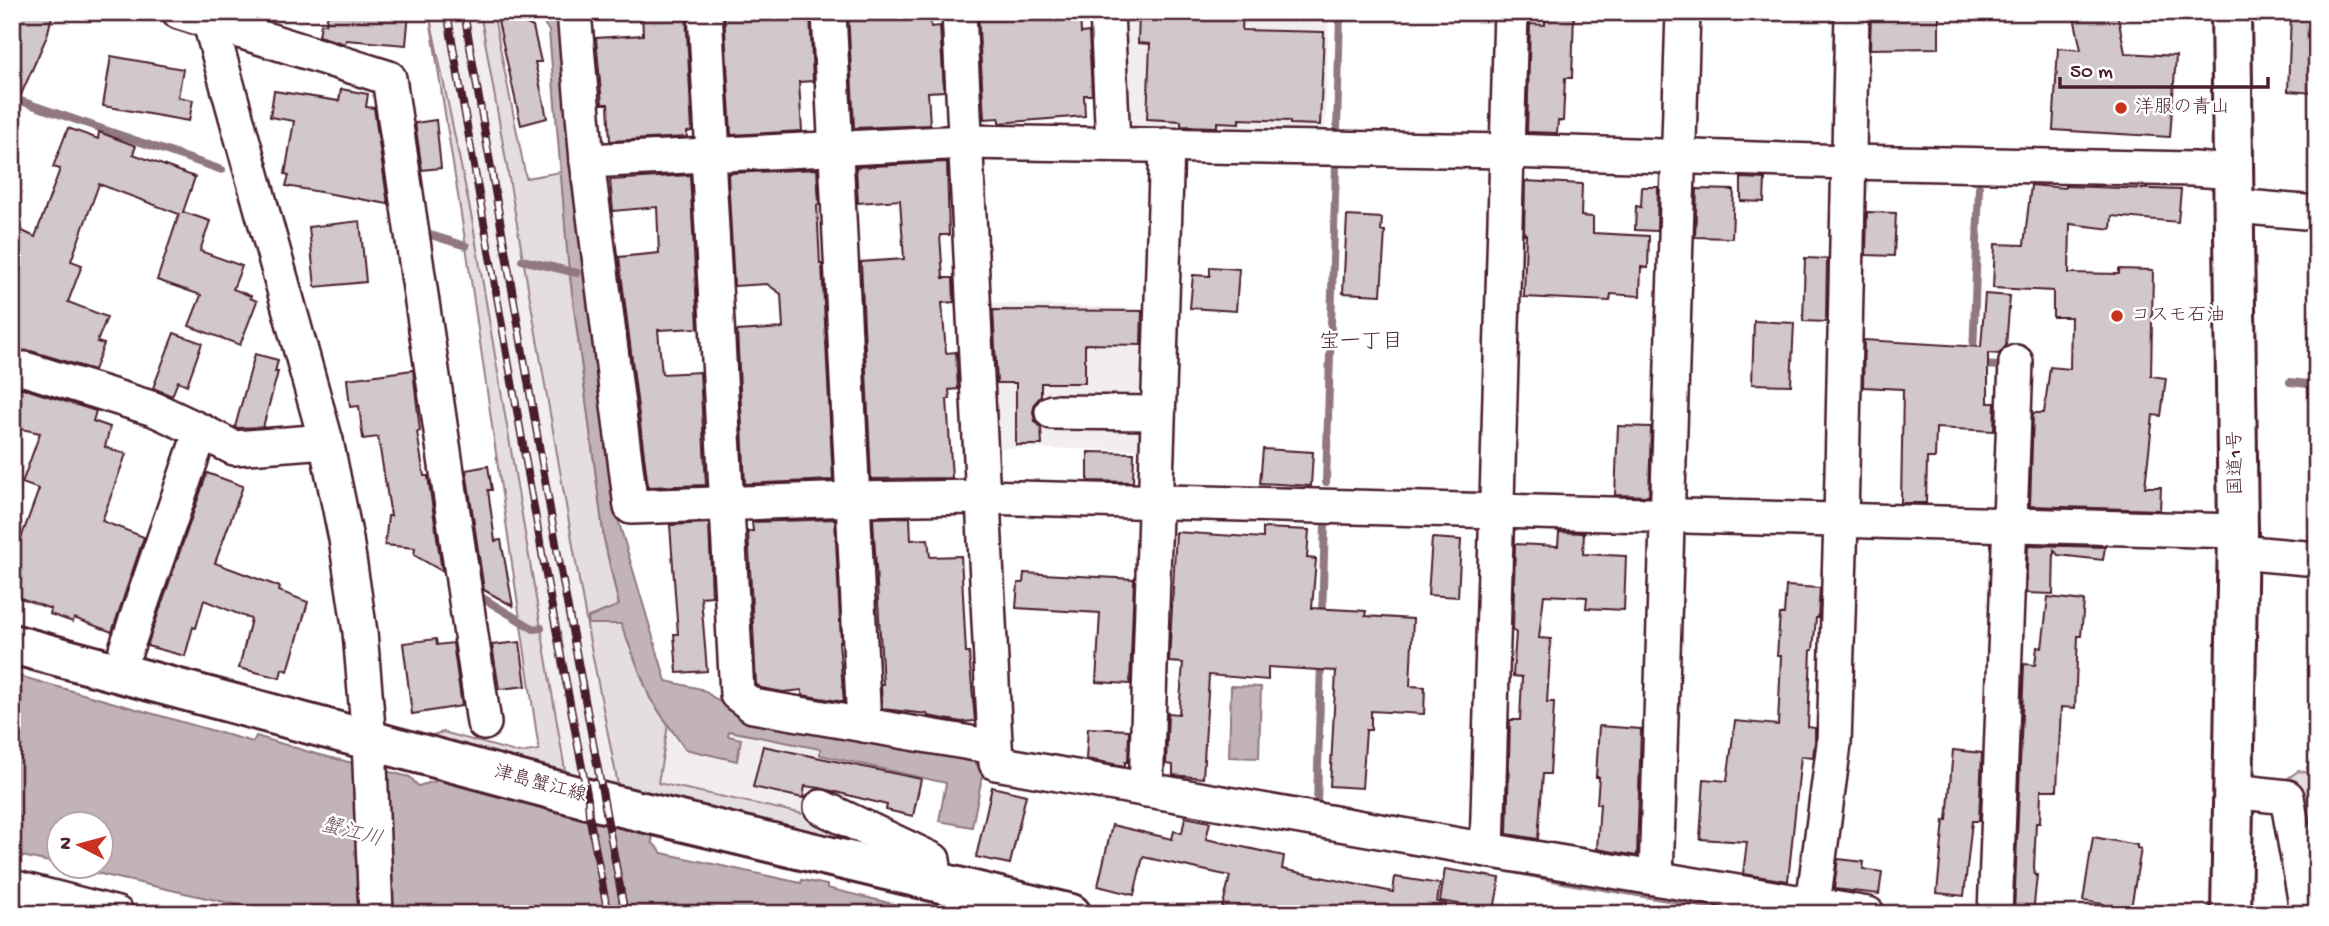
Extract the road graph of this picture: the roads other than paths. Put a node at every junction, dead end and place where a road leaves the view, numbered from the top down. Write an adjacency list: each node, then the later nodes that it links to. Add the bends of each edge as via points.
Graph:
1 (574, 12): 18 (street)
2 (705, 12): 16 (street)
3 (829, 12): 14 (street)
4 (959, 12): 11 (street)
5 (1107, 12): 12 (street)
6 (1511, 12): 15 (street)
7 (1683, 12): 17 (street)
8 (1852, 12): 19 (street)
9 (2231, 12): 20 (main road, 国道1号)
10 (198, 15): 27 (street); 40 (street, via 389,78)
11 (965, 142): 12 (street); 14 (street); 28 (street)
12 (1114, 144): 13 (street)
13 (1167, 145): 15 (street); 25 (street)
14 (836, 149): 16 (street); 29 (street)
15 (1507, 151): 17 (street); 32 (street)
16 (710, 155): 18 (street); 31 (street)
17 (1678, 155): 19 (street); 33 (street)
18 (587, 161): 31 (street, via 631,507)
19 (1849, 162): 20 (street, via 2180,168); 34 (street)
20 (2234, 189): 21 (street); 36 (main road, 国道1号)
21 (2317, 213)
22 (2016, 362): 35 (street)
23 (12, 369): 26 (street, via 25,369 154,409)
24 (1052, 412): 25 (street)
25 (1158, 413): 30 (street)
26 (201, 430): 27 (street, via 234,448); 39 (street)
27 (326, 441): 43 (street, via 360,632)
28 (981, 497): 29 (street); 30 (street); 42 (street)
29 (853, 499): 31 (street); 41 (street)
30 (1155, 502): 32 (street); 44 (street)
31 (727, 504): 41 (street, via 737,694 753,706)
32 (1497, 511): 33 (street); 47 (street)
33 (1667, 516): 34 (street); 48 (street)
34 (1841, 520): 35 (street); 51 (street, via 1834,744)
35 (2010, 525): 36 (street); 56 (street)
36 (2238, 541): 37 (street); 45 (main road, 国道1号)
37 (2317, 559)
38 (12, 644): 43 (main road, 津島蟹江線)
39 (126, 649)
40 (484, 723)
41 (864, 725): 42 (street)
42 (995, 747): 44 (street, via 996,764)
43 (369, 750): 49 (main road, 津島蟹江線); 53 (street)
44 (1146, 790): 47 (street)
45 (2233, 791): 57 (main road, 国道1号); 58 (street, via 2287,797)
46 (821, 807): 49 (street, via 933,860)
47 (1487, 850): 48 (street)
48 (1656, 878): 51 (street)
49 (936, 882): 54 (main road, 津島蟹江線)
50 (12, 887): 52 (street)
51 (1814, 904): 55 (street)
52 (117, 914)
53 (376, 914)
54 (1070, 914)
55 (1868, 914)
56 (1995, 914)
57 (2231, 914)
58 (2305, 914)

